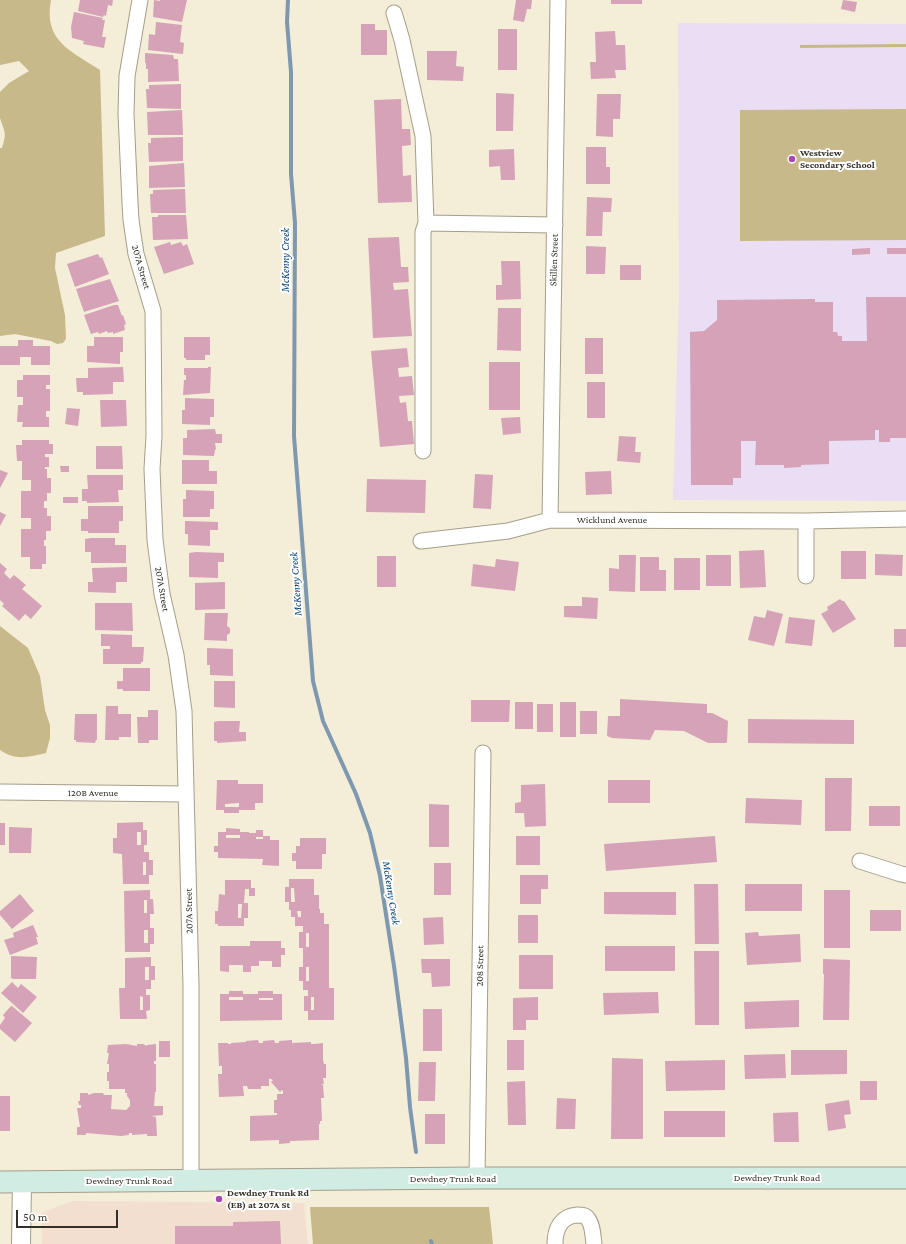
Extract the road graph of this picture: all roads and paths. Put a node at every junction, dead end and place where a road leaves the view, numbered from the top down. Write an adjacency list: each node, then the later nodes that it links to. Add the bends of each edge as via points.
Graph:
1 (140, 0): 14 (street, 207A Street, via 127,76 126,114 131,220 136,254 153,311 154,517 162,594 182,692)
2 (558, 0): 5 (street, Skillen Street)
3 (394, 13): 4 (street, via 422,136)
4 (426, 223): 5 (street); 6 (street, via 423,232)
5 (555, 225): 8 (street, Skillen Street)
6 (423, 451)
7 (906, 519): 9 (street, Wicklund Avenue)
8 (550, 520): 9 (street, Wicklund Avenue); 10 (street, Wicklund Avenue, via 508,531)
9 (806, 521): 11 (street)
10 (421, 541)
11 (806, 576)
12 (483, 753): 17 (street, 208 Street)
13 (0, 792): 14 (street, 120B Avenue)
14 (186, 794): 19 (street, 207A Street, via 191,986)
15 (860, 862): 16 (street)
16 (906, 875)
17 (477, 1178): 18 (main road, Dewdney Trunk Road); 19 (main road, Dewdney Trunk Road)
18 (906, 1178)
19 (191, 1180): 21 (main road, Dewdney Trunk Road)
20 (0, 1182): 21 (main road, Dewdney Trunk Road)
21 (22, 1182): 22 (street)
22 (20, 1244)
23 (555, 1244): 24 (street, via 555,1235 563,1219 579,1215 585,1216 591,1223)
24 (594, 1244)

